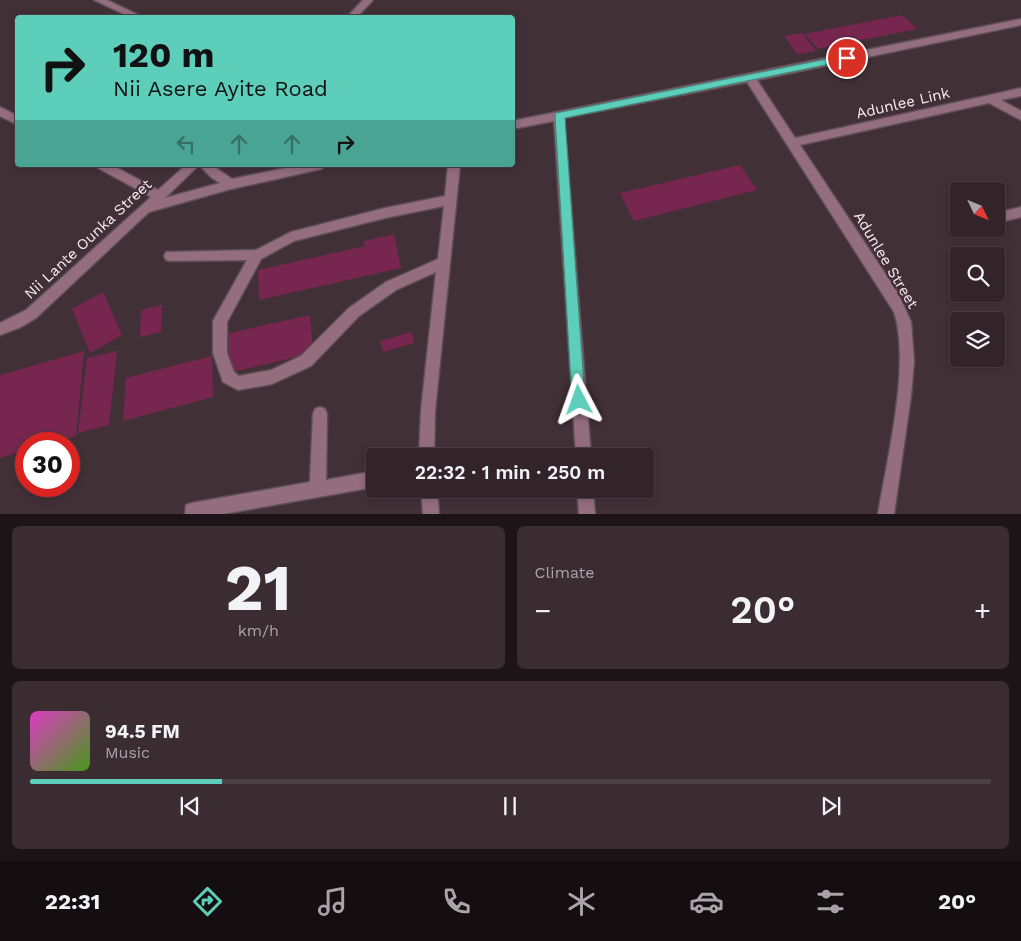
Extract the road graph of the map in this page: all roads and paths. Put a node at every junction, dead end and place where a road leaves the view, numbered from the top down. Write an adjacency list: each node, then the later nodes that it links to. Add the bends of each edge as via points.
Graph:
1 (98, 0): 3 (street)
2 (368, 0): 4 (street)
3 (134, 15)
4 (353, 15)
5 (1021, 22): 6 (street)
6 (750, 78): 10 (street); 14 (street, Adunlee Street)
7 (1021, 92): 8 (street, Adunlee Link)
8 (991, 99): 11 (street); 14 (street, Adunlee Link)
9 (0, 112): 12 (street)
10 (560, 116): 13 (street); 32 (street)
11 (1021, 116)
12 (15, 120)
13 (515, 124)
14 (792, 143): 40 (street, Adunlee Street, via 893,297 904,322 904,396)
15 (106, 167): 21 (street)
16 (191, 167): 21 (street, Nii Lante Ounka Street)
17 (207, 167): 20 (street)
18 (312, 167): 20 (street)
19 (454, 167): 22 (street)
20 (231, 184): 23 (street)
21 (160, 196): 23 (street, Nii Lante Ounka Street)
22 (450, 200): 26 (street, via 291,237); 28 (street)
23 (146, 209): 29 (street, Nii Lante Ounka Street, via 31,314)
24 (1021, 212): 25 (street)
25 (1005, 216)
26 (257, 255): 27 (street); 28 (street, via 220,321 220,352 228,377 238,383 272,377 306,361 354,312 391,286)
27 (170, 256)
28 (445, 262): 31 (street, via 428,411)
29 (0, 329)
30 (320, 414): 34 (street)
31 (427, 448)
32 (582, 448)
33 (366, 481): 34 (street)
34 (318, 489): 37 (street)
35 (430, 498): 38 (street)
36 (586, 498): 39 (street)
37 (192, 511)
38 (431, 514)
39 (587, 514)
40 (886, 514)

